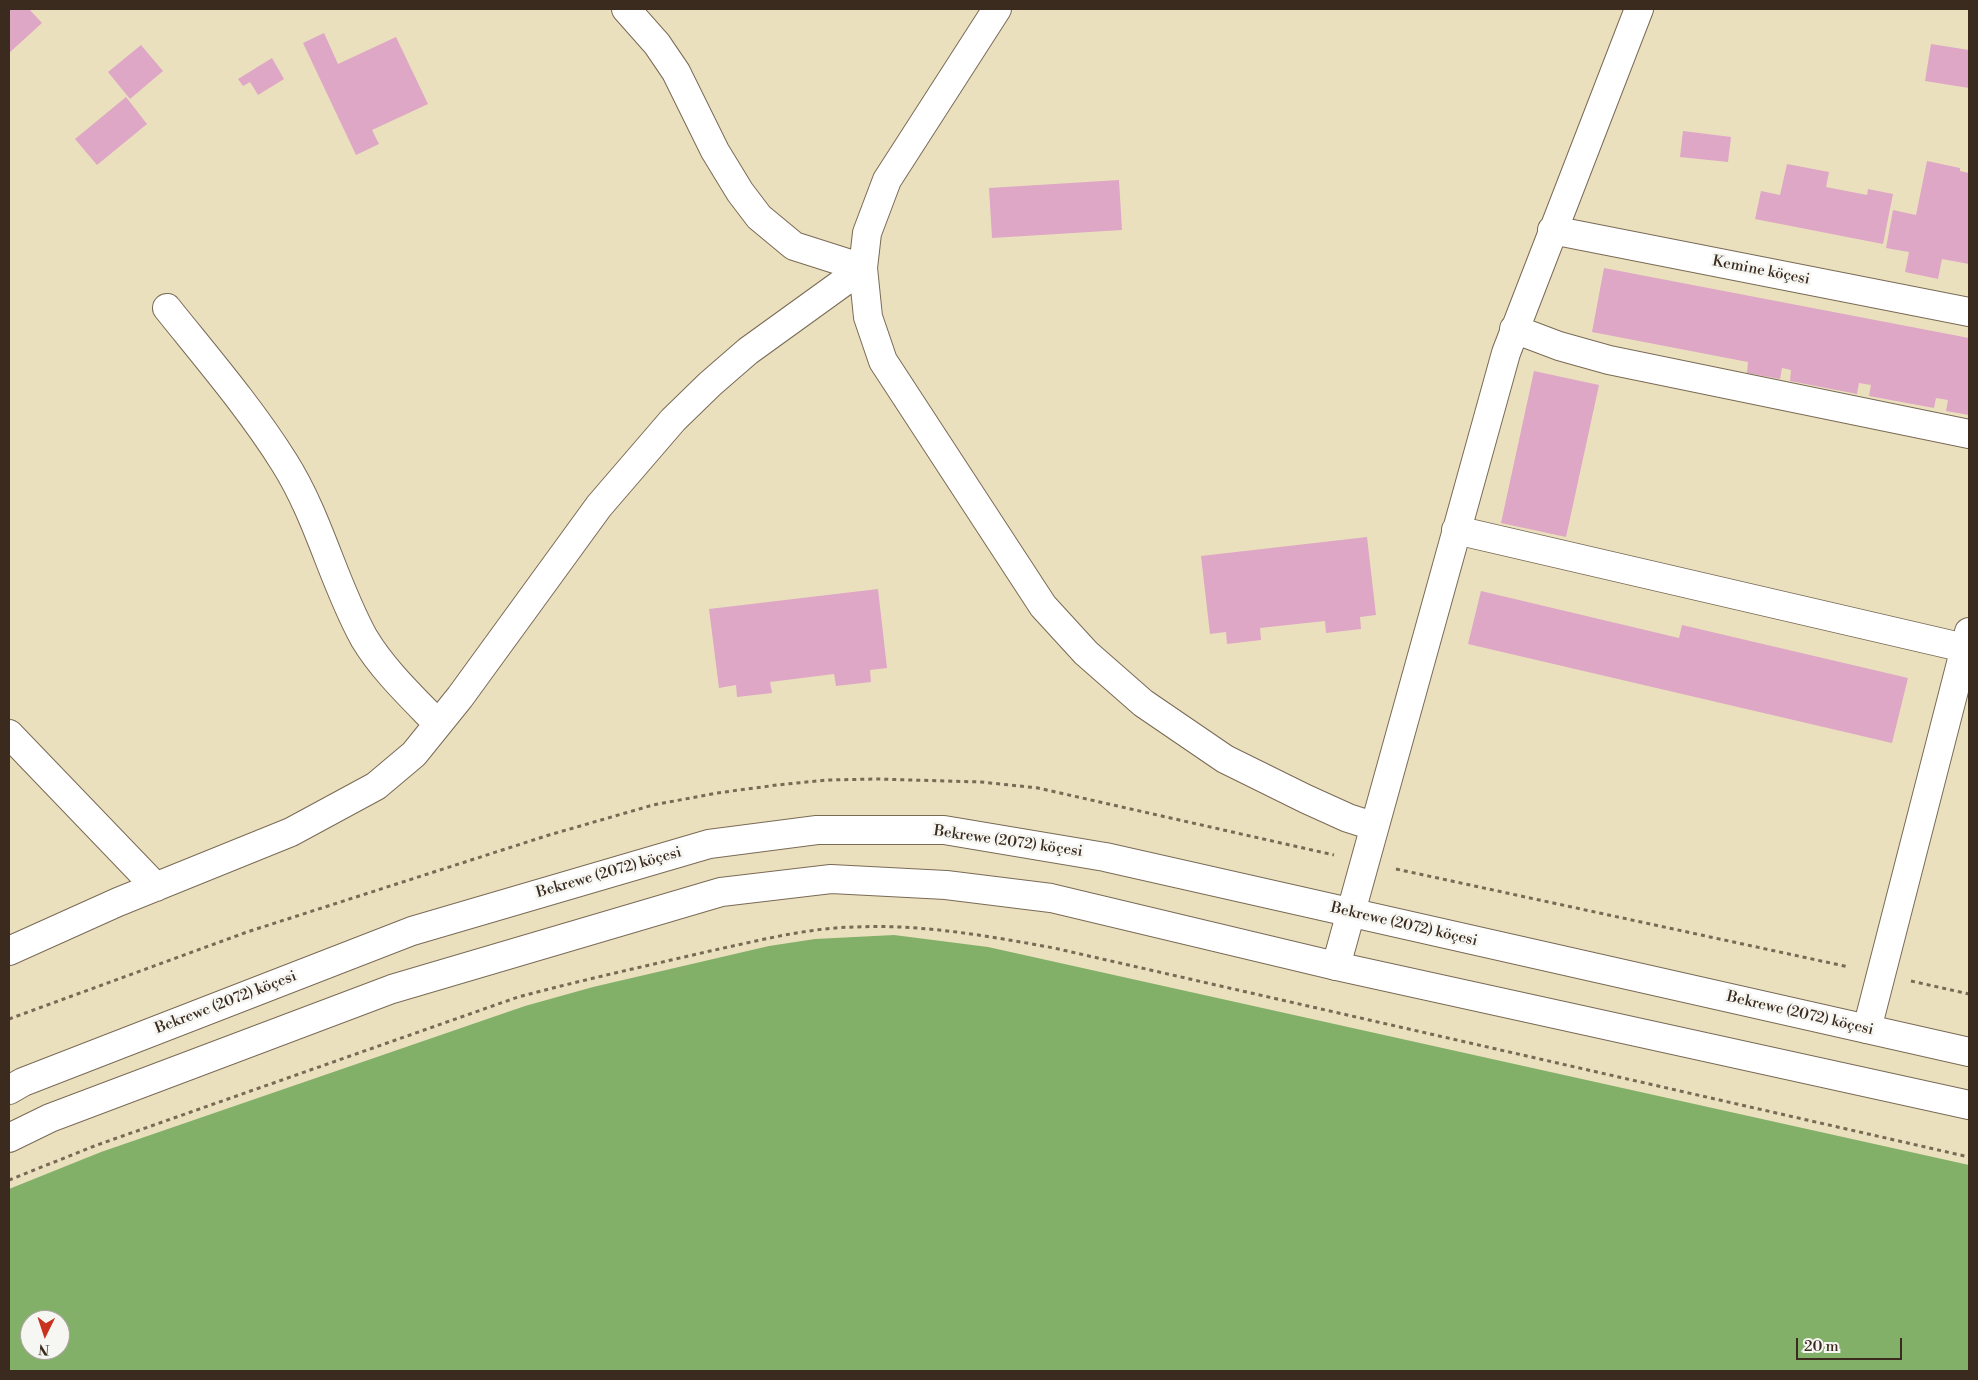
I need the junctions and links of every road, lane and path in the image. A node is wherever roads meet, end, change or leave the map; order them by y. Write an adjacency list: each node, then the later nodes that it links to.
1 (626, 9): 5 (street)
2 (997, 9): 5 (street)
3 (1640, 9): 4 (street)
4 (1552, 230): 7 (street, Kemine köçesi); 8 (street)
5 (863, 268): 12 (street); 14 (street)
6 (167, 308): 12 (street)
7 (1969, 312)
8 (1514, 329): 9 (street); 10 (street)
9 (1969, 434)
10 (1456, 530): 11 (street); 14 (street)
11 (1968, 643): 19 (street)
12 (438, 724): 15 (street)
13 (9, 734): 15 (street)
14 (1373, 826): 16 (street)
15 (156, 887): 17 (street)
16 (1350, 913): 18 (street); 19 (street, Bekrewe (2072) köçesi); 21 (street, Bekrewe (2072) köçesi)
17 (9, 951)
18 (1336, 966): 22 (street); 23 (street)
19 (1867, 1029): 20 (street, Bekrewe (2072) köçesi)
20 (1969, 1052)
21 (9, 1090)
22 (1969, 1105)
23 (9, 1138)
24 (1969, 1157): 25 (path)
25 (9, 1180)

